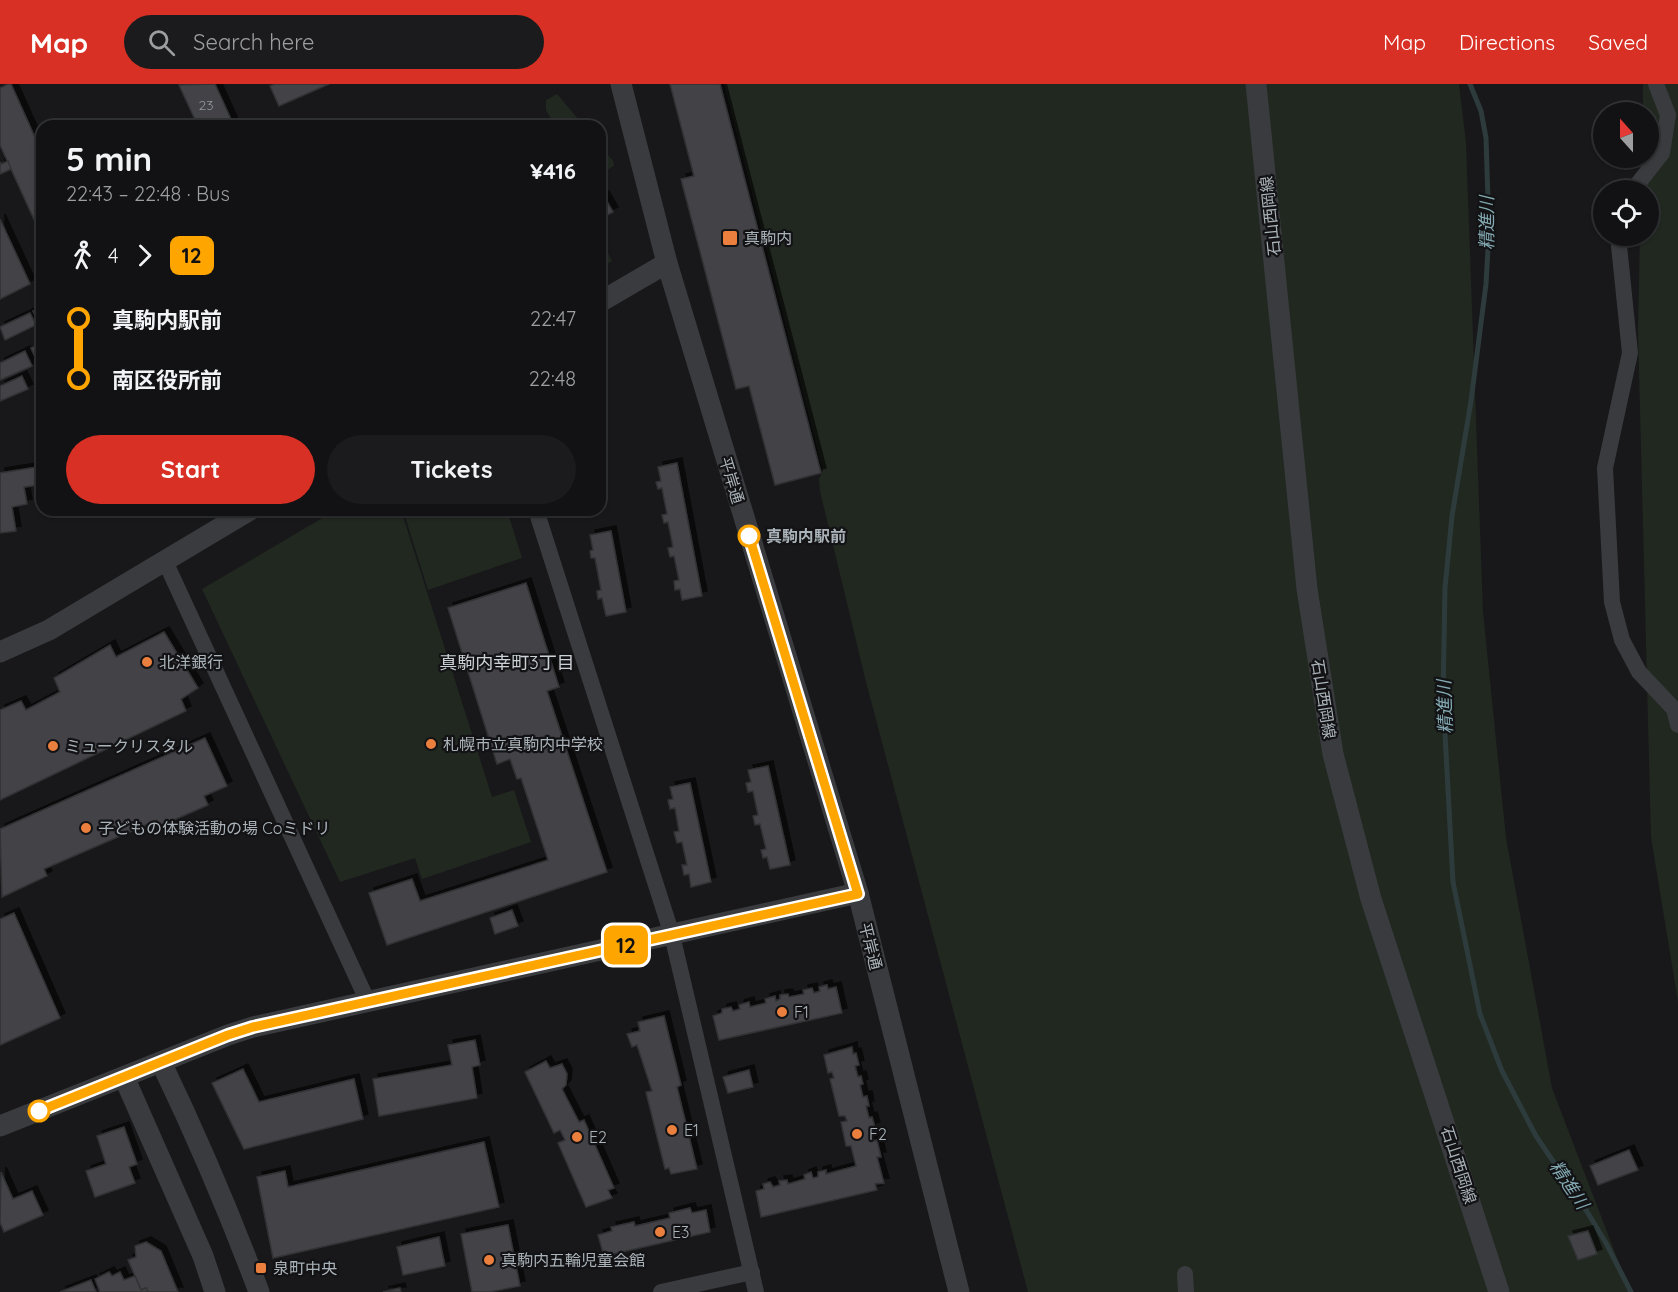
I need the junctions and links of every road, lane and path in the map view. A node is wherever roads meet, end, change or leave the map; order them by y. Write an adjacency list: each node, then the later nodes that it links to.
1 (621, 84): 6 (street, 平岸通)
2 (1256, 84): 27 (street, 石山西岡線)
3 (1656, 84): 4 (street)
4 (1641, 180)
5 (1619, 246): 12 (street)
6 (667, 263): 7 (street); 13 (street, 平岸通)
7 (606, 299)
8 (240, 516): 10 (street)
9 (538, 516): 14 (street)
10 (165, 561): 11 (street); 15 (street)
11 (0, 652)
12 (1678, 725)
13 (858, 894): 14 (street); 25 (street, 平岸通)
14 (672, 935): 15 (street); 19 (street)
15 (368, 1002): 16 (street)
16 (161, 1062): 17 (street); 22 (street)
17 (124, 1077): 18 (street); 21 (street)
18 (0, 1126)
19 (752, 1272): 23 (street); 24 (street)
20 (1185, 1274): 26 (street)
21 (215, 1292)
22 (259, 1292)
23 (661, 1292)
24 (756, 1292)
25 (959, 1292)
26 (1186, 1292)
27 (1499, 1292)

